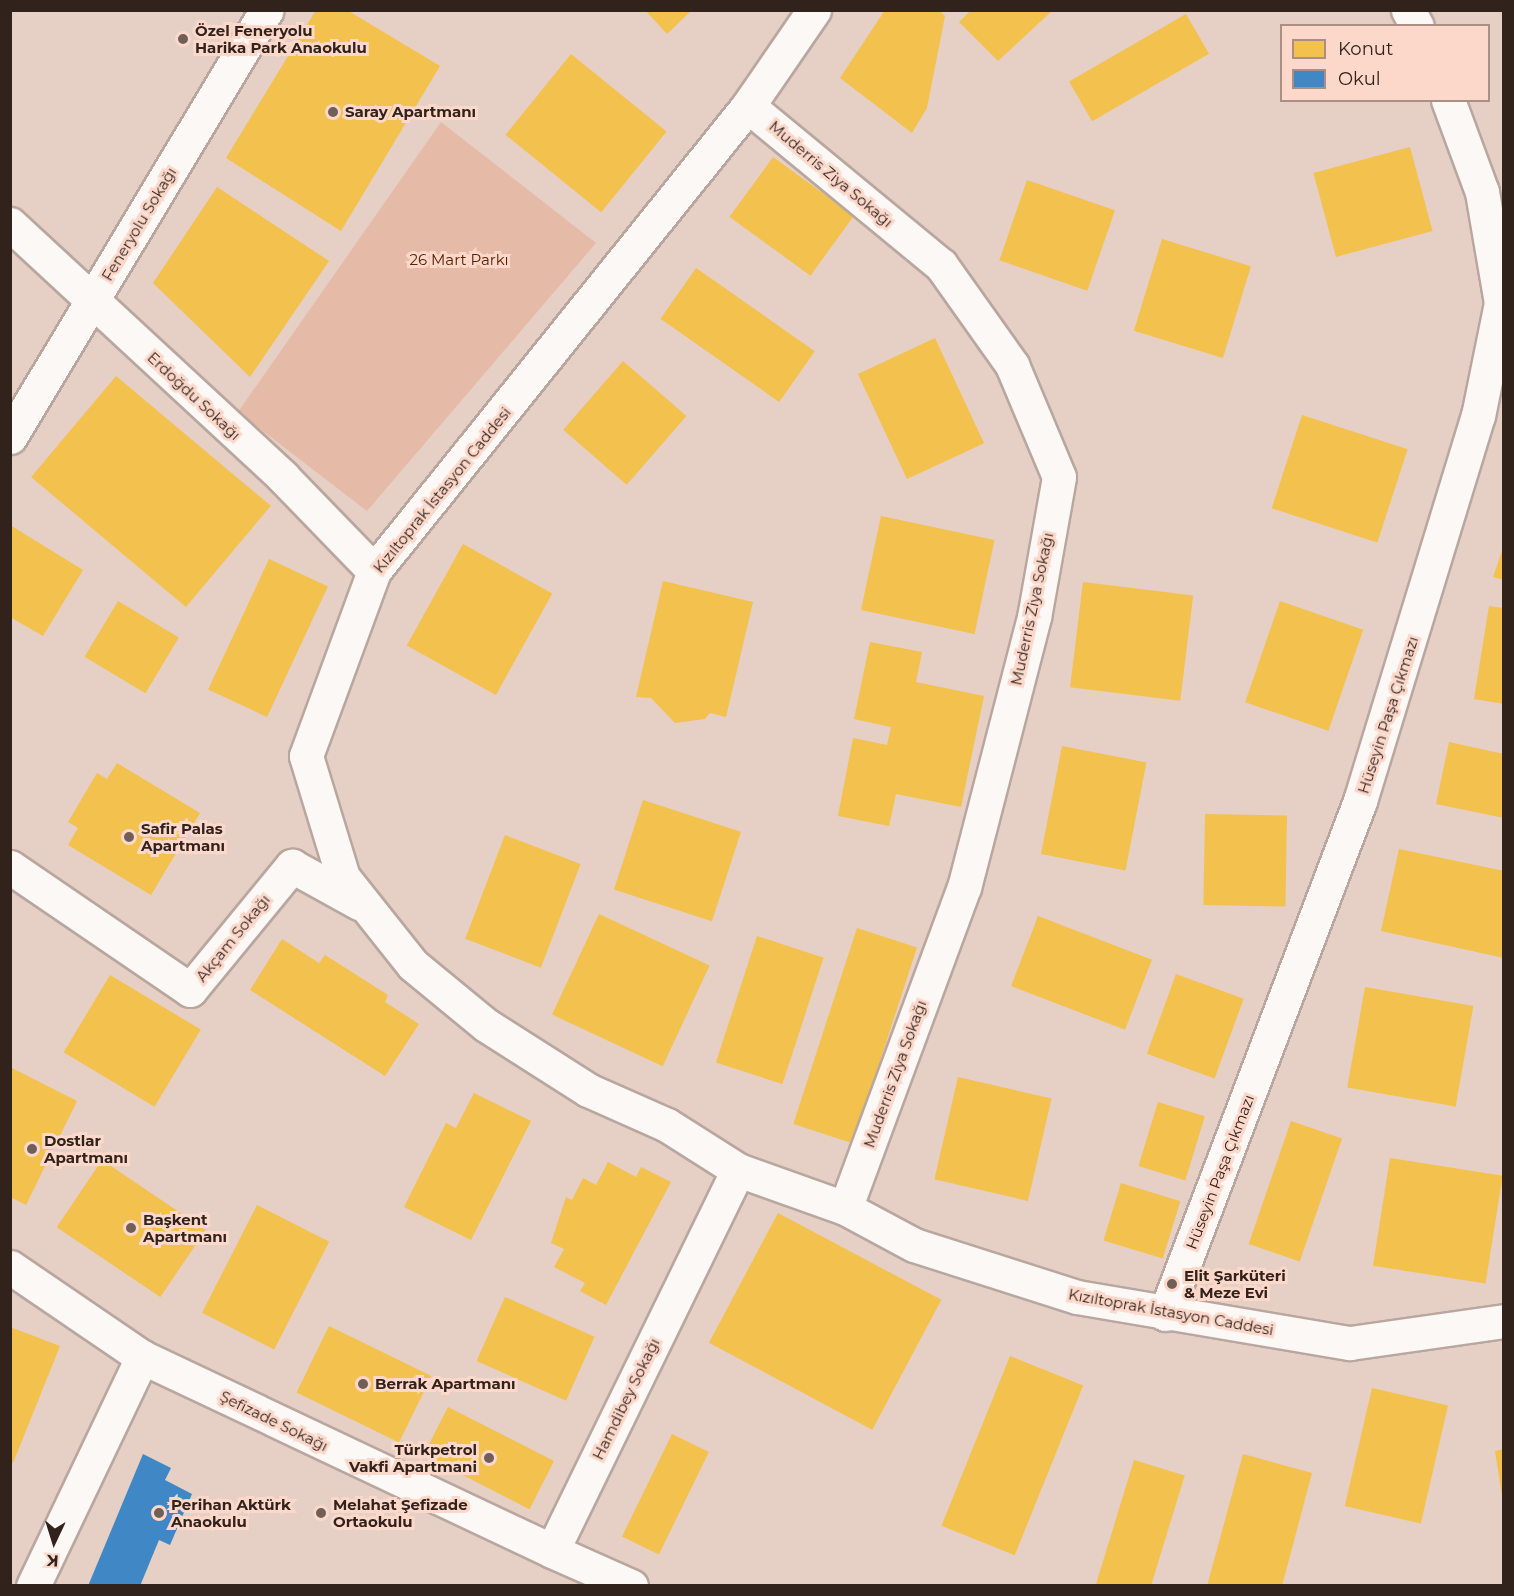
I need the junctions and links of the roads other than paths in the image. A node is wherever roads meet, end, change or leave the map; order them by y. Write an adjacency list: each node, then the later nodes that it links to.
1 (267, 10): 8 (street, Feneryolu Sokağı)
2 (814, 10): 6 (street, Kızıltoprak İstasyon Caddesi)
3 (1408, 10): 4 (street)
4 (1416, 24)
5 (1449, 102): 16 (street, Hüseyin Paşa Çıkmazı)
6 (748, 105): 10 (street, Kızıltoprak İstasyon Caddesi); 14 (street, Muderris Ziya Sokağı)
7 (10, 224): 8 (street, Erdoğdu Sokağı)
8 (92, 302): 9 (street, Feneryolu Sokağı); 10 (street, Erdoğdu Sokağı)
9 (10, 437)
10 (374, 571): 12 (street, Kızıltoprak İstasyon Caddesi)
11 (10, 867): 12 (street, Akçam Sokağı)
12 (366, 908): 13 (street, Kızıltoprak İstasyon Caddesi)
13 (738, 1170): 14 (street, Kızıltoprak İstasyon Caddesi); 19 (street, Hamdibey Sokağı)
14 (845, 1208): 16 (street, Kızıltoprak İstasyon Caddesi)
15 (10, 1267): 18 (street, Şefizade Sokağı)
16 (1165, 1314): 17 (street, Kızıltoprak İstasyon Caddesi)
17 (1503, 1321)
18 (142, 1357): 19 (street, Şefizade Sokağı); 20 (street)
19 (552, 1551): 21 (street)
20 (33, 1586)
21 (631, 1586)

